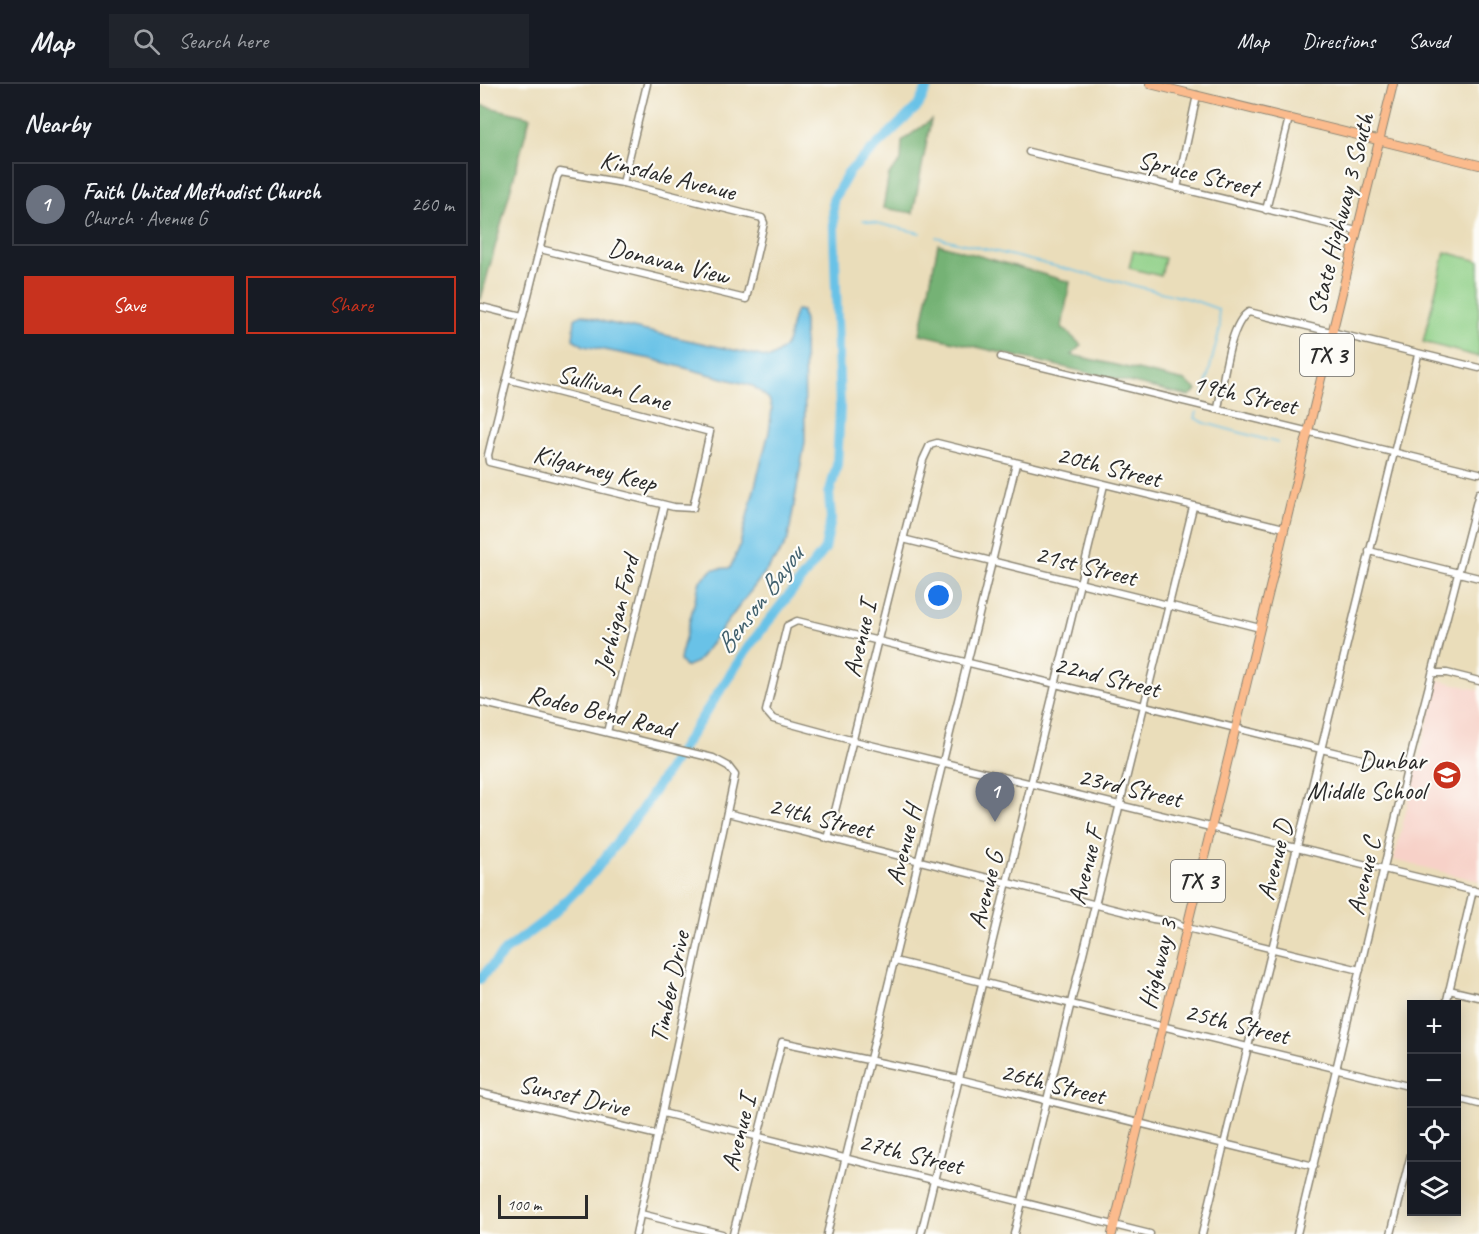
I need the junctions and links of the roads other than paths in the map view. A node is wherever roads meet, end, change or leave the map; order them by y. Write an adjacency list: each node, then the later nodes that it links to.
1 (647, 84): 9 (street)
2 (1150, 84): 4 (main road)
3 (1393, 84): 6 (main road, State Highway 3 South / TX 3)
4 (1197, 95): 5 (main road); 10 (street)
5 (1289, 118): 6 (main road); 11 (street)
6 (1379, 141): 8 (main road); 13 (main road, State Highway 3 South / TX 3)
7 (1029, 152): 10 (street, Spruce Street)
8 (1479, 165)
9 (623, 183): 12 (street, Kinsdale Avenue); 14 (street, Kinsdale Avenue)
10 (1177, 188): 11 (street, Spruce Street)
11 (1266, 210): 13 (street, Spruce Street)
12 (764, 223): 14 (street, Donavan View)
13 (1357, 231): 17 (main road, State Highway 3 South / TX 3)
14 (540, 249): 16 (street)
15 (483, 307): 16 (street)
16 (522, 317): 21 (street)
17 (1332, 330): 18 (street); 22 (street); 23 (main road, State Highway 3 South / TX 3)
18 (1418, 355): 20 (street); 25 (street, Avenue D)
19 (1001, 357): 22 (street, 19th Street)
20 (1479, 368)
21 (507, 379): 30 (street, Kilgarney Keep); 32 (street, Sullivan Lane)
22 (1218, 408): 23 (street, 19th Street)
23 (1310, 430): 25 (street, 19th Street); 33 (main road, State Highway 3 South / TX 3)
24 (927, 449): 26 (street, 20th Street); 34 (street, Avenue I)
25 (1394, 452): 27 (street, 19th Street); 35 (street, Avenue D)
26 (1016, 464): 28 (street, 20th Street); 36 (street, Avenue H)
27 (1479, 473)
28 (1104, 485): 31 (street, 20th Street); 39 (street, Avenue G)
29 (1479, 493): 37 (street, Avenue C)
30 (664, 505): 32 (street, Kilgarney Keep); 51 (street, Jerhigan Ford)
31 (1193, 507): 33 (street, 20th Street); 40 (street, Avenue F)
32 (693, 508)
33 (1284, 528): 41 (main road, Highway 3 / TX 3)
34 (903, 539): 36 (street, 21st Street); 42 (street, Avenue I)
35 (1370, 551): 37 (street); 53 (street, Avenue D)
36 (992, 561): 39 (street, 21st Street); 43 (street, Avenue H)
37 (1459, 573): 38 (street); 44 (street, Avenue C)
38 (1479, 578)
39 (1081, 584): 40 (street, 21st Street); 46 (street, Avenue G)
40 (1168, 605): 41 (street, 21st Street); 48 (street, Avenue F)
41 (1260, 628): 50 (main road, Highway 3 / TX 3)
42 (879, 641): 43 (street, 22nd Street); 49 (street, 22nd Street); 52 (street, Avenue I)
43 (968, 662): 46 (street, 22nd Street); 55 (street, Avenue H)
44 (1434, 673): 45 (street); 56 (street, Avenue C)
45 (1479, 681)
46 (1056, 684): 48 (street, 22nd Street); 57 (street, Avenue G)
47 (480, 702): 51 (street, Rodeo Bend Road)
48 (1144, 705): 50 (street, 22nd Street); 58 (street, Avenue F)
49 (773, 719): 52 (street, 23rd Street)
50 (1236, 728): 53 (street, 22nd Street); 60 (main road, Highway 3 / TX 3)
51 (607, 732): 54 (street, Rodeo Bend Road)
52 (854, 741): 55 (street, 23rd Street); 61 (street, Avenue I)
53 (1322, 749): 56 (street, 22nd Street); 62 (street, Avenue D)
54 (713, 758): 59 (street, Timber Drive)
55 (944, 762): 57 (street, 23rd Street); 63 (street, Avenue H)
56 (1407, 770): 64 (street, Avenue C)
57 (1032, 783): 58 (street, 23rd Street); 65 (street, Avenue G)
58 (1120, 804): 60 (street, 23rd Street); 67 (street, Avenue F)
59 (727, 813): 61 (street, 24th Street); 88 (street, Timber Drive)
60 (1212, 826): 62 (street, 23rd Street); 68 (main road, Highway 3 / TX 3)
61 (828, 839): 63 (street, 24th Street)
62 (1298, 846): 64 (street, 23rd Street); 69 (street, Avenue D)
63 (919, 862): 65 (street, 24th Street); 70 (street, Avenue H)
64 (1385, 868): 66 (street, 23rd Street); 71 (street, Avenue C)
65 (1007, 883): 67 (street, 24th Street); 72 (street, Avenue G)
66 (1476, 891): 73 (street)
67 (1095, 905): 68 (street, 24th Street); 76 (street, Avenue F)
68 (1187, 928): 69 (street, 24th Street); 77 (main road, Highway 3 / TX 3)
69 (1272, 948): 71 (street, 24th Street); 79 (street, Avenue D)
70 (895, 961): 72 (street, 25th Street); 80 (street, Avenue H)
71 (1360, 970): 81 (street, Avenue C)
72 (983, 981): 76 (street, 25th Street); 82 (street, Avenue G)
73 (1449, 990): 74 (street); 75 (street)
74 (1479, 997)
75 (1447, 1000)
76 (1071, 1002): 77 (street, 25th Street); 86 (street, Avenue F)
77 (1163, 1025): 79 (street, 25th Street); 89 (main road, Highway 3 / TX 3)
78 (782, 1042): 80 (street, 26th Street); 91 (street, Avenue I)
79 (1248, 1046): 81 (street, 25th Street); 92 (street, Avenue D)
80 (870, 1060): 82 (street, 26th Street); 93 (street, Avenue H)
81 (1336, 1068): 83 (street, 25th Street); 95 (street, Avenue C)
82 (959, 1079): 86 (street, 26th Street); 96 (street, Avenue G)
83 (1407, 1086)
84 (480, 1093): 90 (street, Sunset Drive)
85 (1461, 1099): 87 (street)
86 (1047, 1101): 89 (street, 26th Street); 97 (street, Avenue F)
87 (1479, 1104)
88 (663, 1113): 90 (street, Timber Drive); 91 (street, 27th Street)
89 (1139, 1124): 92 (street, 26th Street); 99 (main road, Highway 3 / TX 3)
90 (658, 1135): 98 (street, Timber Drive)
91 (757, 1136): 93 (street, 27th Street); 102 (street, Avenue I)
92 (1224, 1144): 95 (street, 26th Street); 107 (street, Avenue D)
93 (846, 1157): 96 (street, 27th Street); 103 (street, Avenue H)
94 (1409, 1162): 109 (street)
95 (1314, 1166): 108 (street, Avenue C)
96 (934, 1180): 97 (street, 27th Street); 104 (street, Avenue G)
97 (1022, 1202): 99 (street, 27th Street); 105 (street, Avenue F)
98 (640, 1214): 100 (street, Timber Drive); 101 (street)
99 (1113, 1230): 106 (street, 27th Street)
100 (636, 1234)
101 (723, 1234)
102 (733, 1234)
103 (827, 1234)
104 (921, 1234)
105 (1014, 1234)
106 (1150, 1234)
107 (1202, 1234)
108 (1297, 1234)
109 (1391, 1234)

